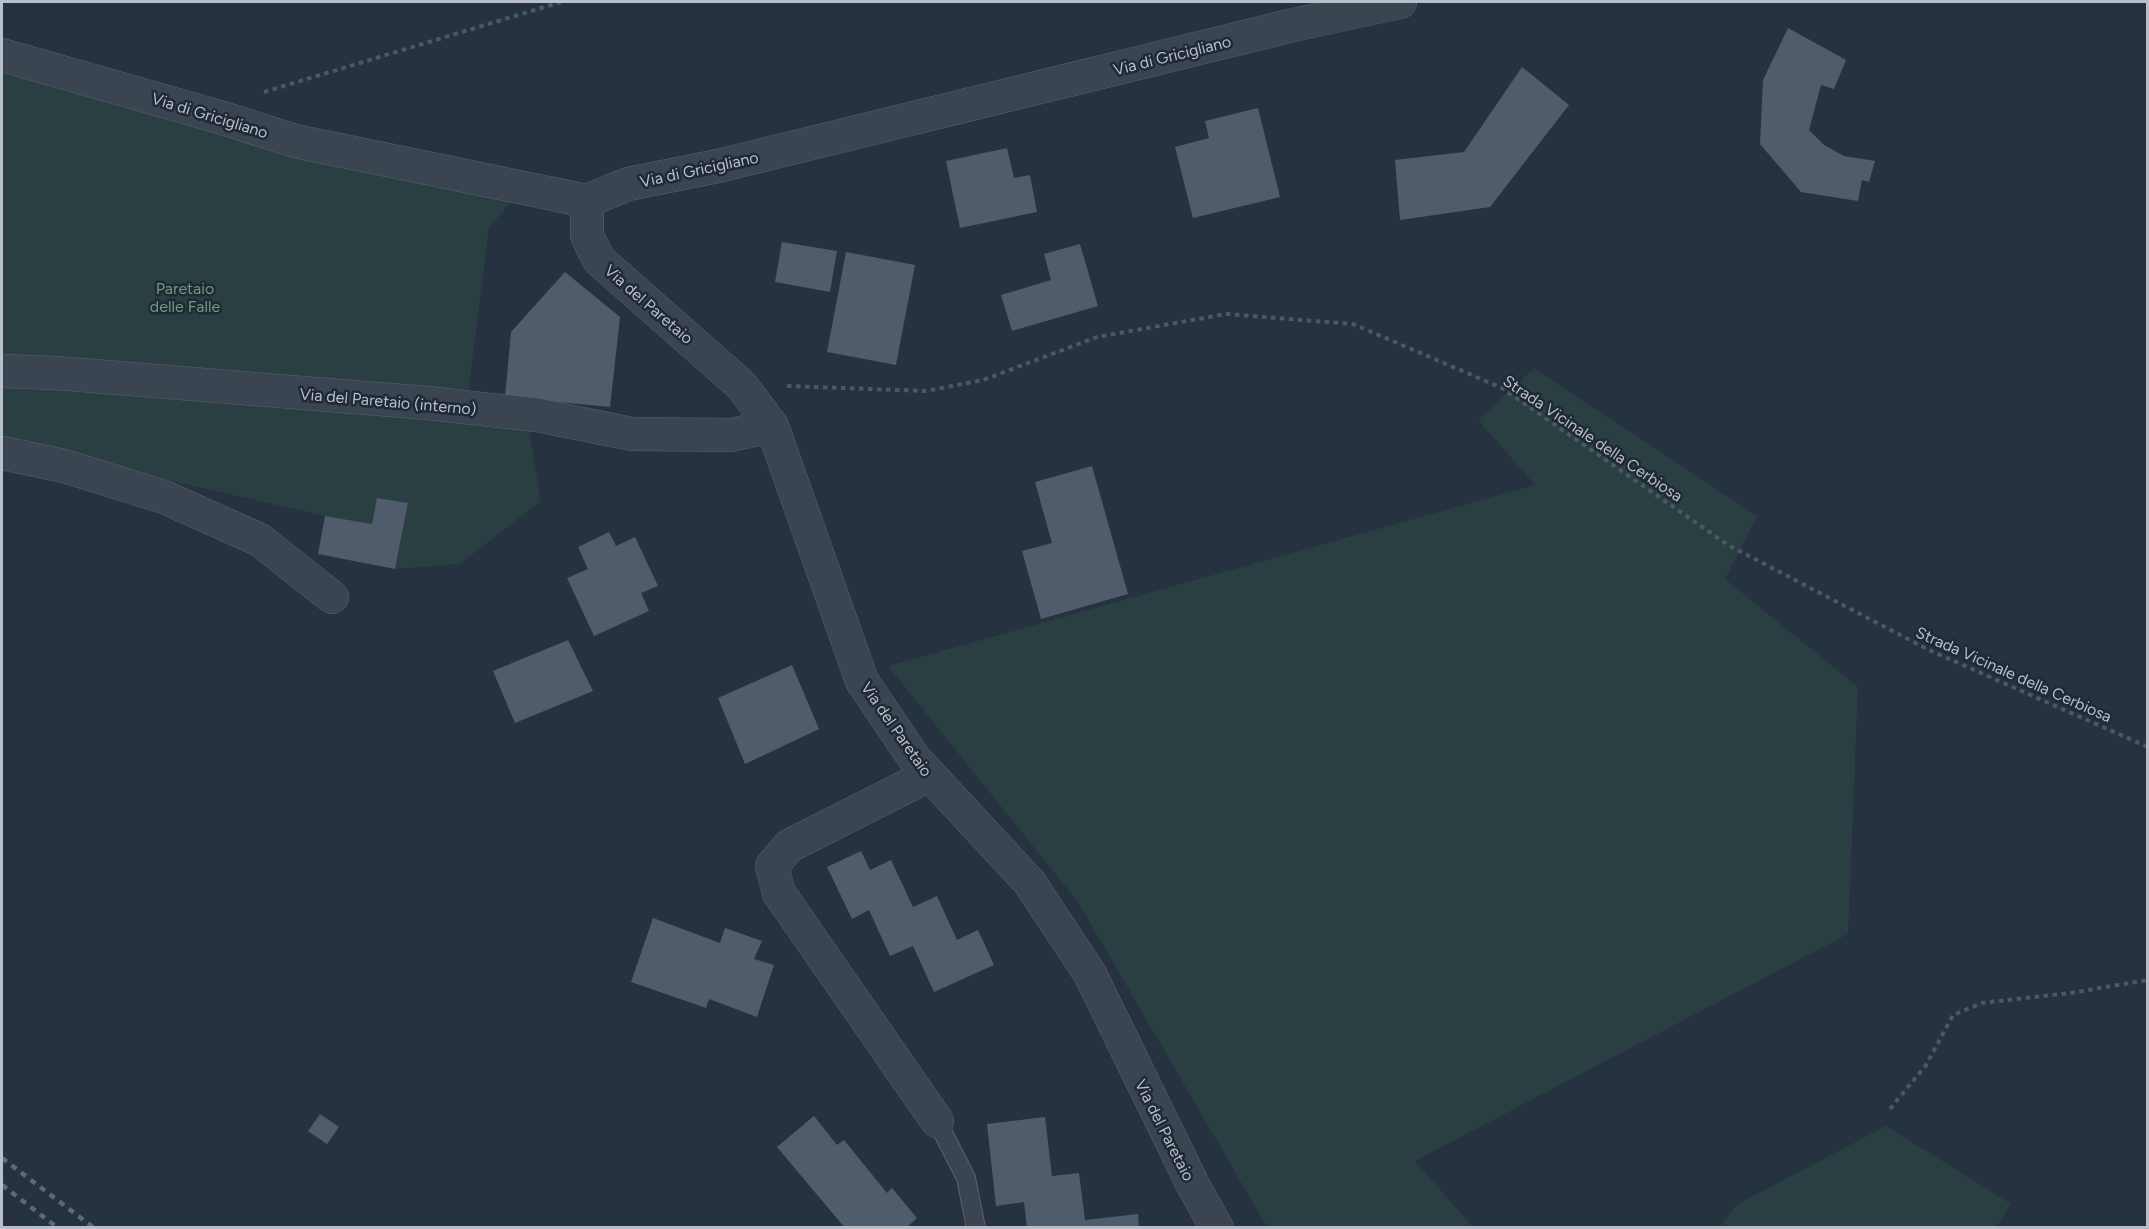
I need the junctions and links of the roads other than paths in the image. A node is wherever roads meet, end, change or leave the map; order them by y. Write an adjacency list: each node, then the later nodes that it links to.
1 (1400, 2): 3 (street, Via di Gricigliano)
2 (2, 55): 3 (street, Via di Gricigliano)
3 (587, 201): 5 (street, Via del Paretaio)
4 (2, 371): 5 (street, Via del Paretaio (interno))
5 (772, 426): 8 (street, Via del Paretaio)
6 (2, 453): 7 (street)
7 (332, 597)
8 (929, 776): 9 (street); 11 (street, Via del Paretaio)
9 (937, 1120): 10 (lane)
10 (976, 1227)
11 (1217, 1227)

